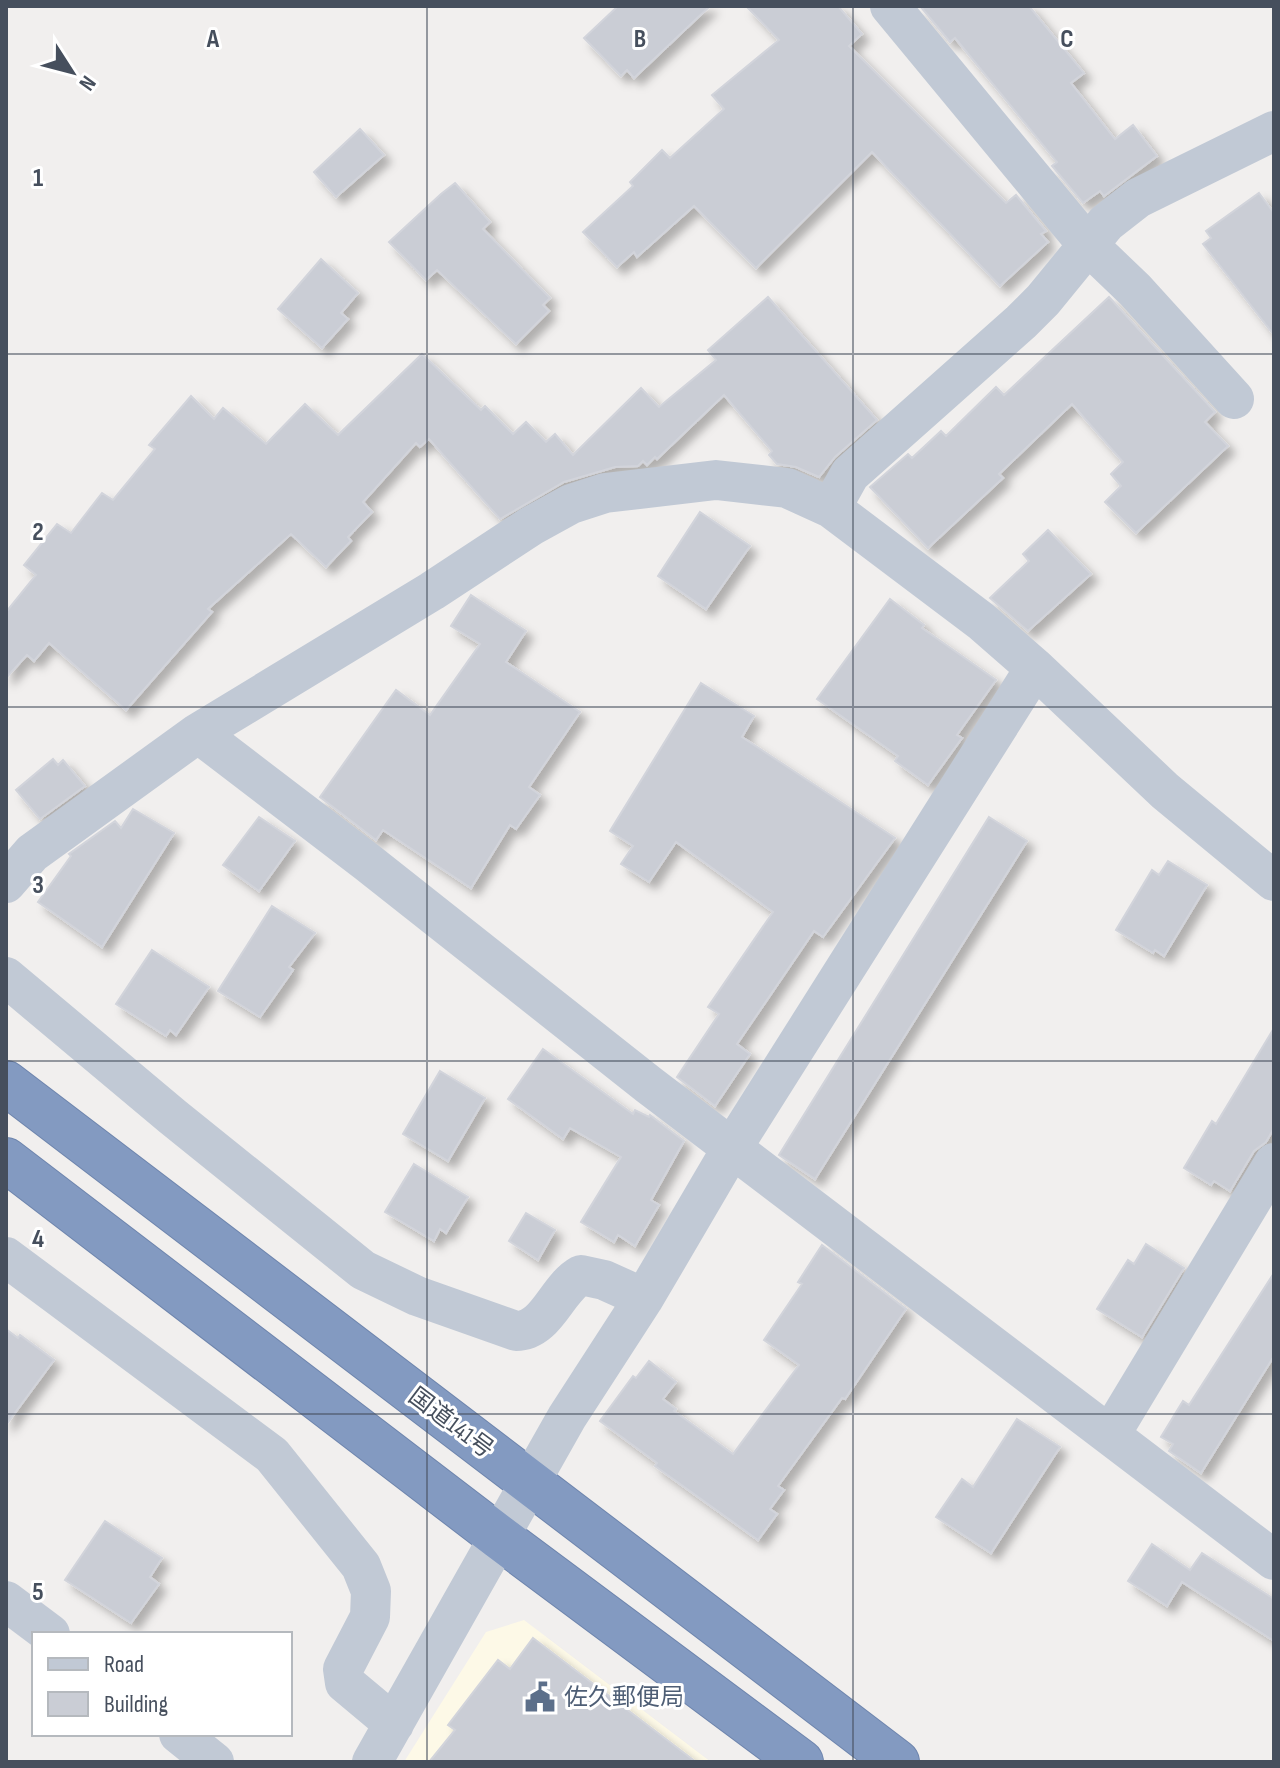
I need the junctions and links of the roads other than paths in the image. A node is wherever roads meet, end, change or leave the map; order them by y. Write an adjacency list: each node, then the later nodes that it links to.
1 (890, 6): 3 (street)
2 (1274, 131): 3 (street)
3 (1086, 243): 4 (street); 5 (street)
4 (1234, 399)
5 (831, 508): 6 (street); 7 (street)
6 (1035, 668): 8 (street); 12 (street)
7 (198, 733): 9 (street); 12 (street)
8 (1274, 881)
9 (6, 883)
10 (6, 977): 16 (street)
11 (6, 1083): 18 (highway, 国道141号)
12 (732, 1148): 16 (street); 17 (street)
13 (6, 1160): 19 (highway)
14 (1274, 1163): 17 (street)
15 (6, 1257): 23 (street)
16 (644, 1298): 18 (street)
17 (1110, 1435): 20 (street)
18 (529, 1483): 19 (street); 28 (highway, 国道141号)
19 (499, 1537): 23 (street); 27 (highway)
20 (1274, 1560)
21 (6, 1601): 22 (street)
22 (47, 1632)
23 (394, 1724): 26 (street)
24 (182, 1736): 25 (street)
25 (214, 1762)
26 (372, 1762)
27 (801, 1762)
28 (897, 1762)

